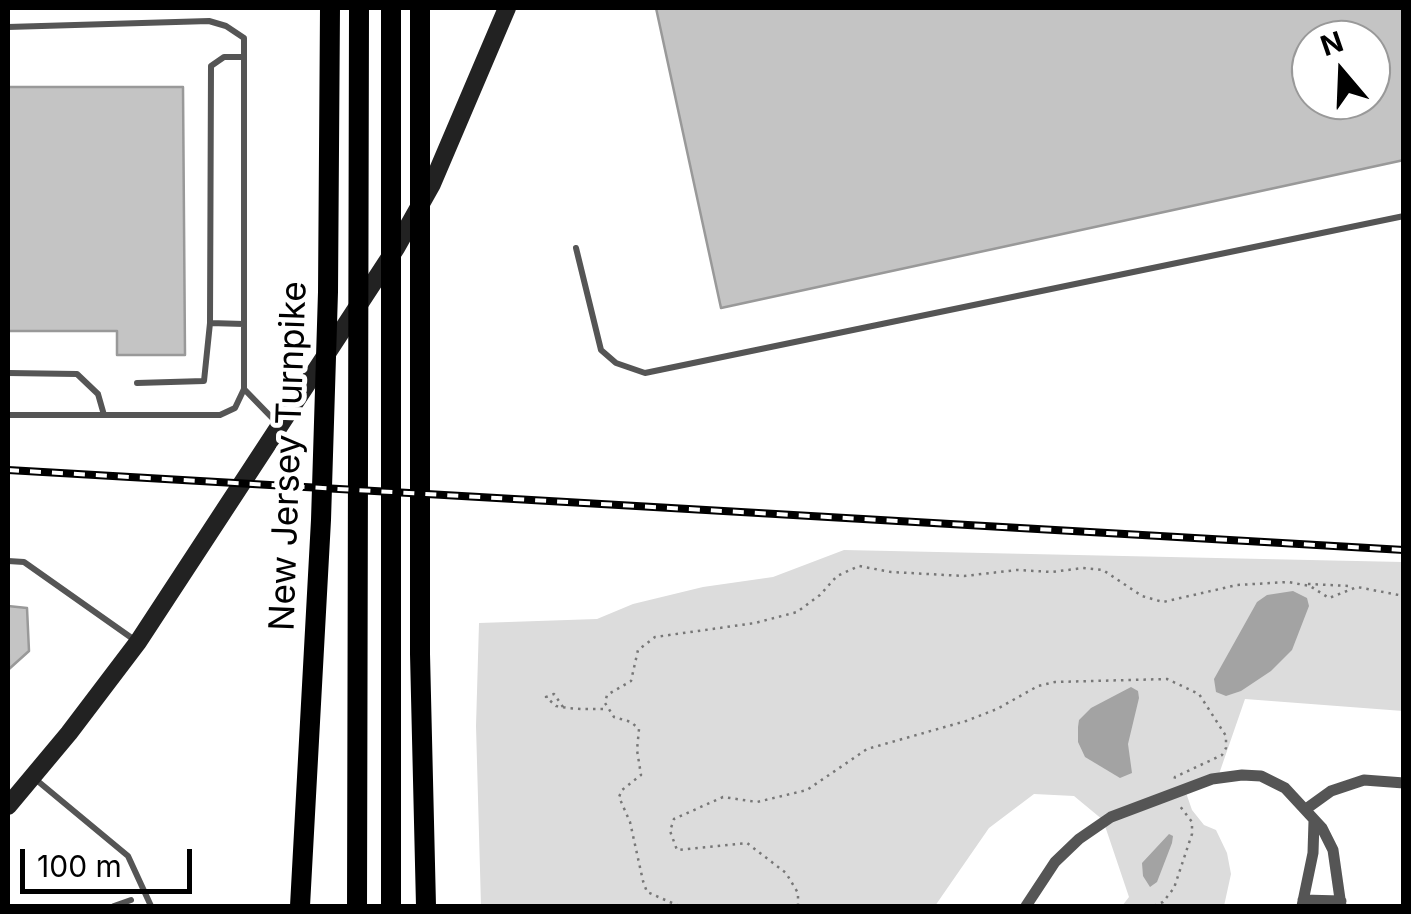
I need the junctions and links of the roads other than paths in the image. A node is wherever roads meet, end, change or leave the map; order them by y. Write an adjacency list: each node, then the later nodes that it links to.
1 (330, 8): 26 (highway, New Jersey Turnpike)
2 (358, 8): 20 (highway, New Jersey Turnpike)
3 (391, 8): 36 (highway)
4 (420, 8): 37 (highway)
5 (506, 8): 17 (main road)
6 (8, 28): 7 (lane)
7 (244, 57): 10 (lane); 11 (lane)
8 (1404, 216): 9 (lane)
9 (576, 248)
10 (210, 323): 11 (lane); 13 (lane)
11 (244, 324): 14 (lane)
12 (8, 373): 16 (lane)
13 (137, 383)
14 (244, 389): 16 (lane); 17 (lane)
15 (8, 415): 16 (lane)
16 (104, 415)
17 (280, 426): 19 (main road)
18 (8, 561): 19 (lane)
19 (138, 642): 21 (main road)
20 (357, 652): 34 (highway); 35 (highway, New Jersey Turnpike)
21 (33, 777): 23 (main road); 31 (lane)
22 (1404, 782): 24 (street)
23 (8, 806)
24 (1306, 809): 25 (street); 38 (street)
25 (1314, 821): 28 (street); 29 (street)
26 (304, 833): 32 (highway); 33 (highway, New Jersey Turnpike)
27 (131, 900): 30 (lane)
28 (1302, 903): 29 (street)
29 (1341, 904)
30 (114, 906)
31 (151, 906)
32 (292, 906)
33 (300, 906)
34 (345, 906)
35 (358, 906)
36 (392, 906)
37 (428, 906)
38 (1026, 906)

